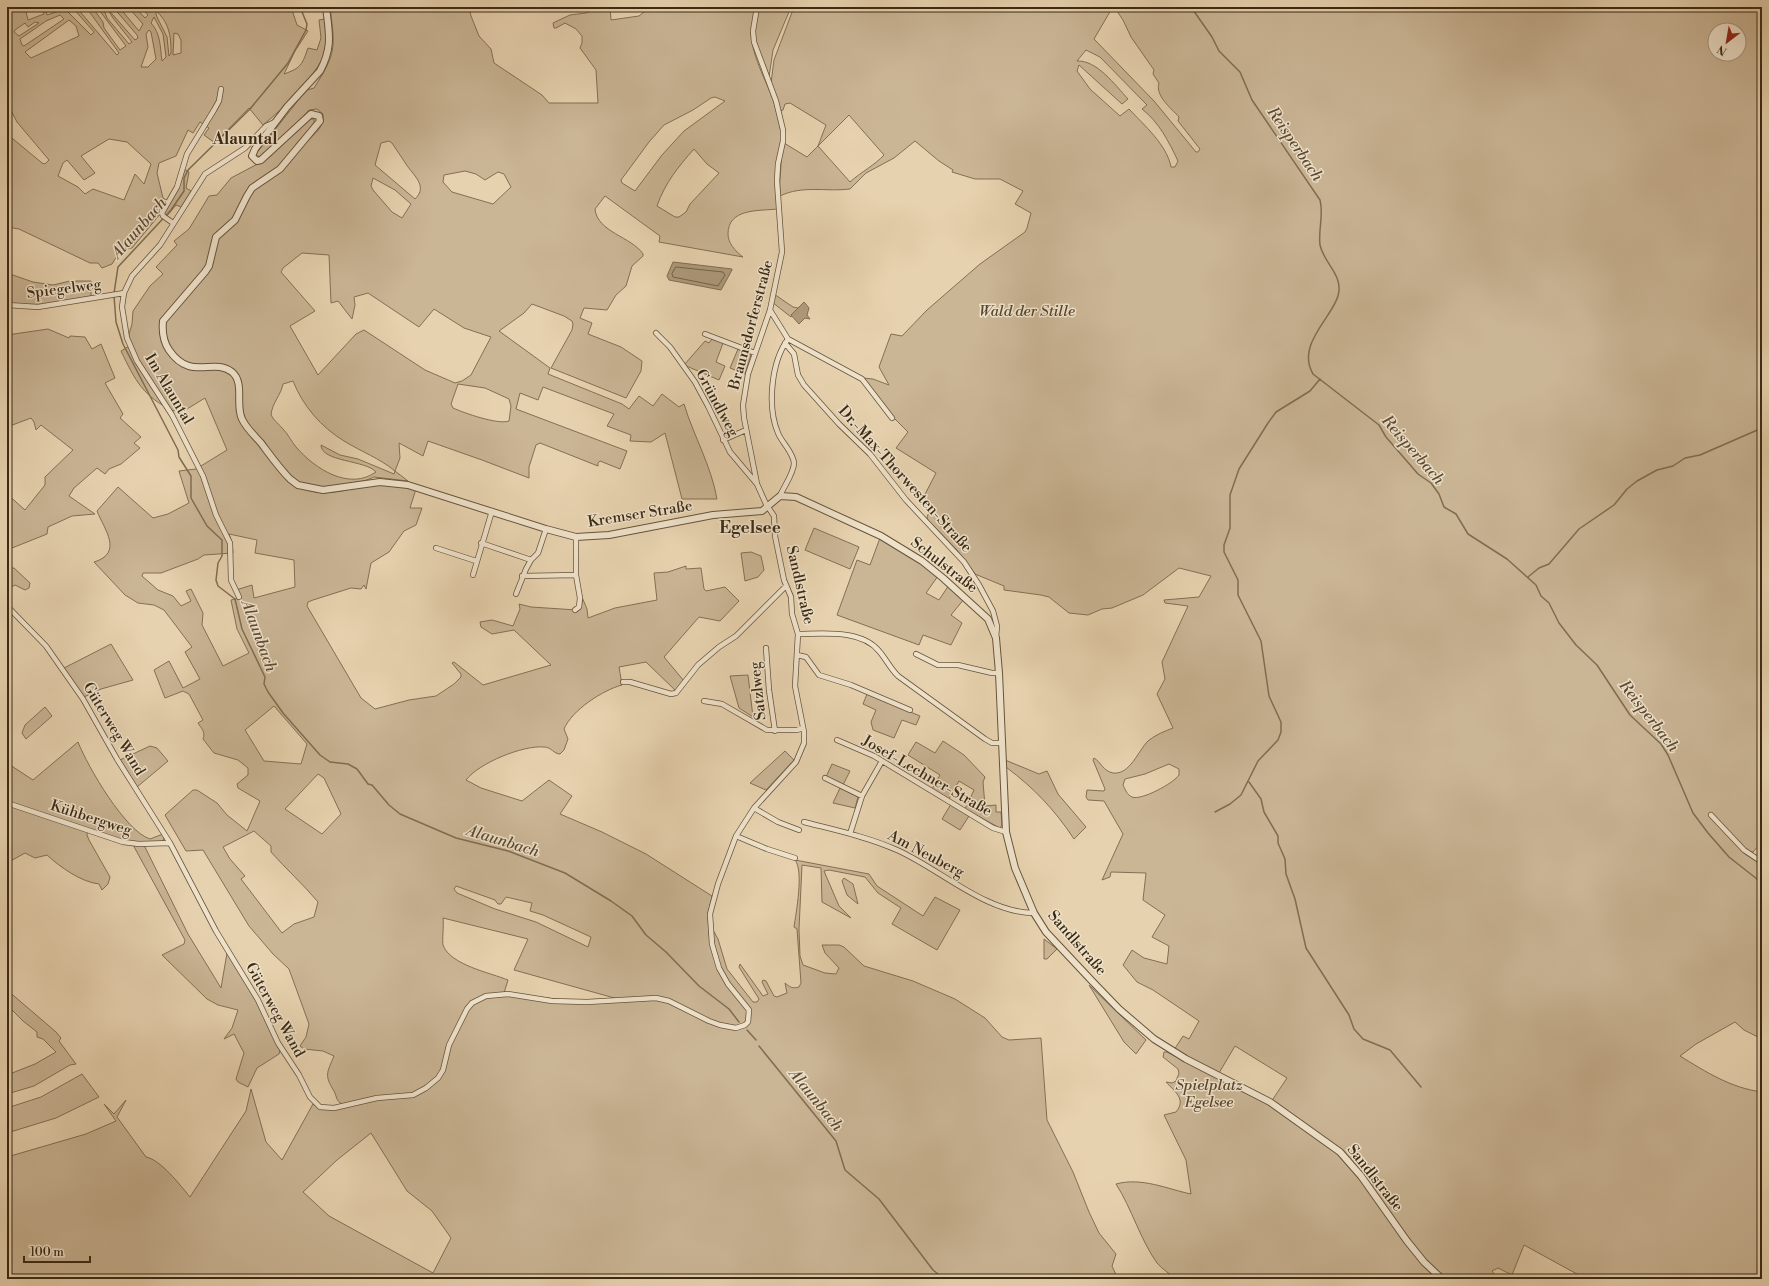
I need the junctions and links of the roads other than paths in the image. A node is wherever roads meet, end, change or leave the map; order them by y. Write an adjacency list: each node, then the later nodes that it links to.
1 (326, 7): 4 (street, Im Alauntal)
2 (757, 7): 8 (street, Braunsdorferstraße)
3 (221, 89): 5 (street)
4 (275, 122): 5 (street, Im Alauntal); 19 (street, Kremser Straße)
5 (173, 223): 6 (street, Im Alauntal)
6 (124, 293): 7 (street, Spiegelweg); 31 (street, Im Alauntal)
7 (7, 305)
8 (770, 310): 11 (street, Dr.-Max-Thorwesten-Straße); 12 (street, Braunsdorferstraße)
9 (656, 333): 15 (street, Gründlweg)
10 (705, 334): 12 (street)
11 (787, 341): 13 (street); 17 (street); 35 (street, Dr.-Max-Thorwesten-Straße)
12 (755, 353): 14 (street, Braunsdorferstraße)
13 (892, 418)
14 (746, 430): 15 (street); 16 (street, Braunsdorferstraße)
15 (724, 440): 16 (street, Gründlweg)
16 (756, 484): 18 (street, Braunsdorferstraße)
17 (780, 496): 18 (street); 35 (street, Schulstraße)
18 (768, 507): 21 (street, Kremser Straße); 29 (street, Sandlstraße)
19 (492, 511): 20 (street, Kremser Straße); 22 (street)
20 (546, 529): 21 (street, Kremser Straße); 24 (street)
21 (576, 537): 27 (street)
22 (481, 543): 24 (street); 25 (street)
23 (436, 548): 25 (street)
24 (531, 560): 28 (street)
25 (476, 561): 26 (street)
26 (473, 575)
27 (576, 575): 28 (street); 33 (street)
28 (522, 576): 30 (street)
29 (786, 586): 34 (street, Sandlstraße); 40 (street)
30 (516, 594)
31 (239, 597)
32 (7, 606): 58 (street, Güterweg Wand)
33 (575, 610)
34 (798, 634): 38 (street); 46 (street, Sandlstraße)
35 (996, 638): 39 (street, Schulstraße)
36 (766, 648): 44 (street, Satzlweg)
37 (916, 654): 39 (street)
38 (796, 655): 42 (street); 43 (street)
39 (999, 673): 46 (street, Schulstraße)
40 (624, 682)
41 (704, 701): 44 (street, Satzlweg)
42 (910, 710)
43 (803, 728): 44 (street, Satzlweg); 51 (street)
44 (775, 731)
45 (837, 740): 47 (street, Josef-Lechner-Straße)
46 (1002, 743): 55 (street, Sandlstraße)
47 (882, 761): 49 (street); 55 (street, Josef-Lechner-Straße)
48 (825, 778): 49 (street)
49 (862, 796): 56 (street)
50 (7, 803): 58 (street, Kühbergweg)
51 (754, 808): 54 (street); 57 (street)
52 (1711, 815): 60 (street)
53 (804, 822): 56 (street, Am Neuberg)
54 (799, 830)
55 (1006, 832): 61 (street, Sandlstraße)
56 (850, 834): 61 (street, Am Neuberg)
57 (736, 836): 58 (street, Güterweg Wand); 59 (street)
58 (170, 843)
59 (795, 858)
60 (1762, 862)
61 (1034, 913): 62 (street, Sandlstraße)
62 (1442, 1279)

